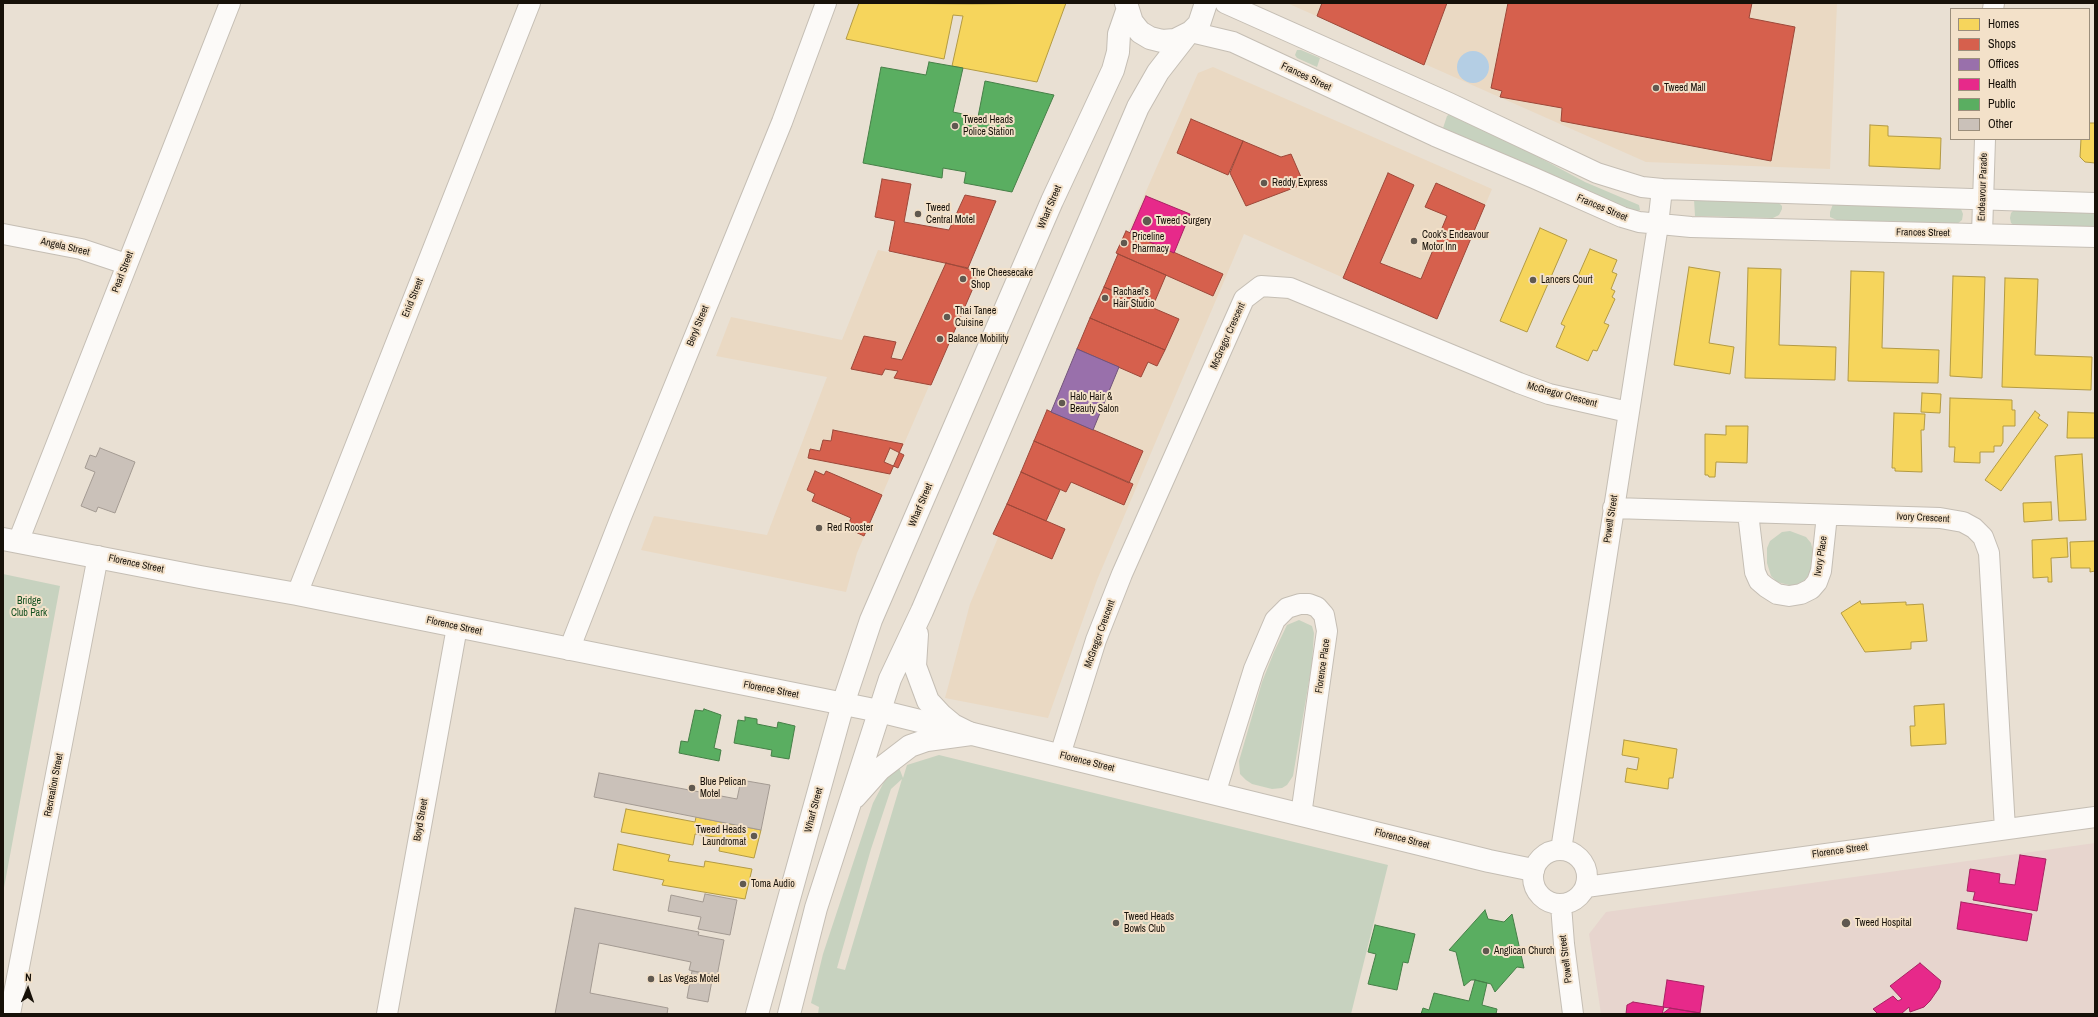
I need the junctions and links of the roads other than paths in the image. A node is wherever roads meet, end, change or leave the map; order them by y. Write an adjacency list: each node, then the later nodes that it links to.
1 (230, 3): 16 (street, Pearl Street)
2 (530, 3): 23 (street, Enid Street)
3 (826, 3): 26 (street, Beryl Street)
4 (1206, 3): 7 (main road)
5 (1225, 3): 9 (street)
6 (1126, 5): 7 (main road); 27 (main road, Wharf Street)
7 (1188, 34): 12 (street, Frances Street); 24 (main road)
8 (1985, 140): 10 (street, Endeavour Parade)
9 (1662, 189): 10 (street); 12 (street, Powell Street)
10 (1983, 199): 11 (street); 14 (street, Endeavour Parade)
11 (2095, 203)
12 (1658, 225): 14 (street, Frances Street); 17 (street, Powell Street)
13 (3, 234): 16 (street, Angela Street)
14 (1982, 234): 15 (street, Frances Street)
15 (2095, 237)
16 (126, 264): 21 (street, Pearl Street)
17 (1628, 412): 18 (street, Powell Street); 30 (street, McGregor Crescent)
18 (1613, 508): 19 (street, Ivory Crescent); 36 (street, Powell Street)
19 (1748, 513): 20 (street, Ivory Crescent); 20 (street, Ivory Place)
20 (1827, 515): 35 (street, Ivory Crescent)
21 (11, 540): 22 (main road, Florence Street)
22 (98, 556): 23 (main road, Florence Street); 40 (street, Recreation Street)
23 (296, 594): 25 (main road, Florence Street)
24 (922, 611): 28 (main road); 29 (main road)
25 (457, 627): 26 (main road, Florence Street); 41 (street, Boyd Street)
26 (569, 650): 27 (main road, Florence Street)
27 (843, 704): 28 (main road, Florence Street); 42 (main road, Wharf Street)
28 (879, 711): 29 (main road, Florence Street); 32 (main road)
29 (971, 734): 30 (main road, Florence Street); 32 (main road)
30 (1060, 756): 31 (main road, Florence Street)
31 (1215, 794): 33 (main road, Florence Street); 33 (street, Florence Place)
32 (848, 806): 43 (main road)
33 (1301, 815): 37 (main road, Florence Street)
34 (2095, 817): 35 (street, Florence Street)
35 (2005, 829): 38 (street, Florence Street)
36 (1561, 850): 37 (street); 38 (street)
37 (1533, 870): 39 (street)
38 (1586, 886): 39 (street)
39 (1561, 904): 44 (street, Powell Street)
40 (10, 1014)
41 (387, 1014)
42 (757, 1014)
43 (789, 1014)
44 (1573, 1014)

